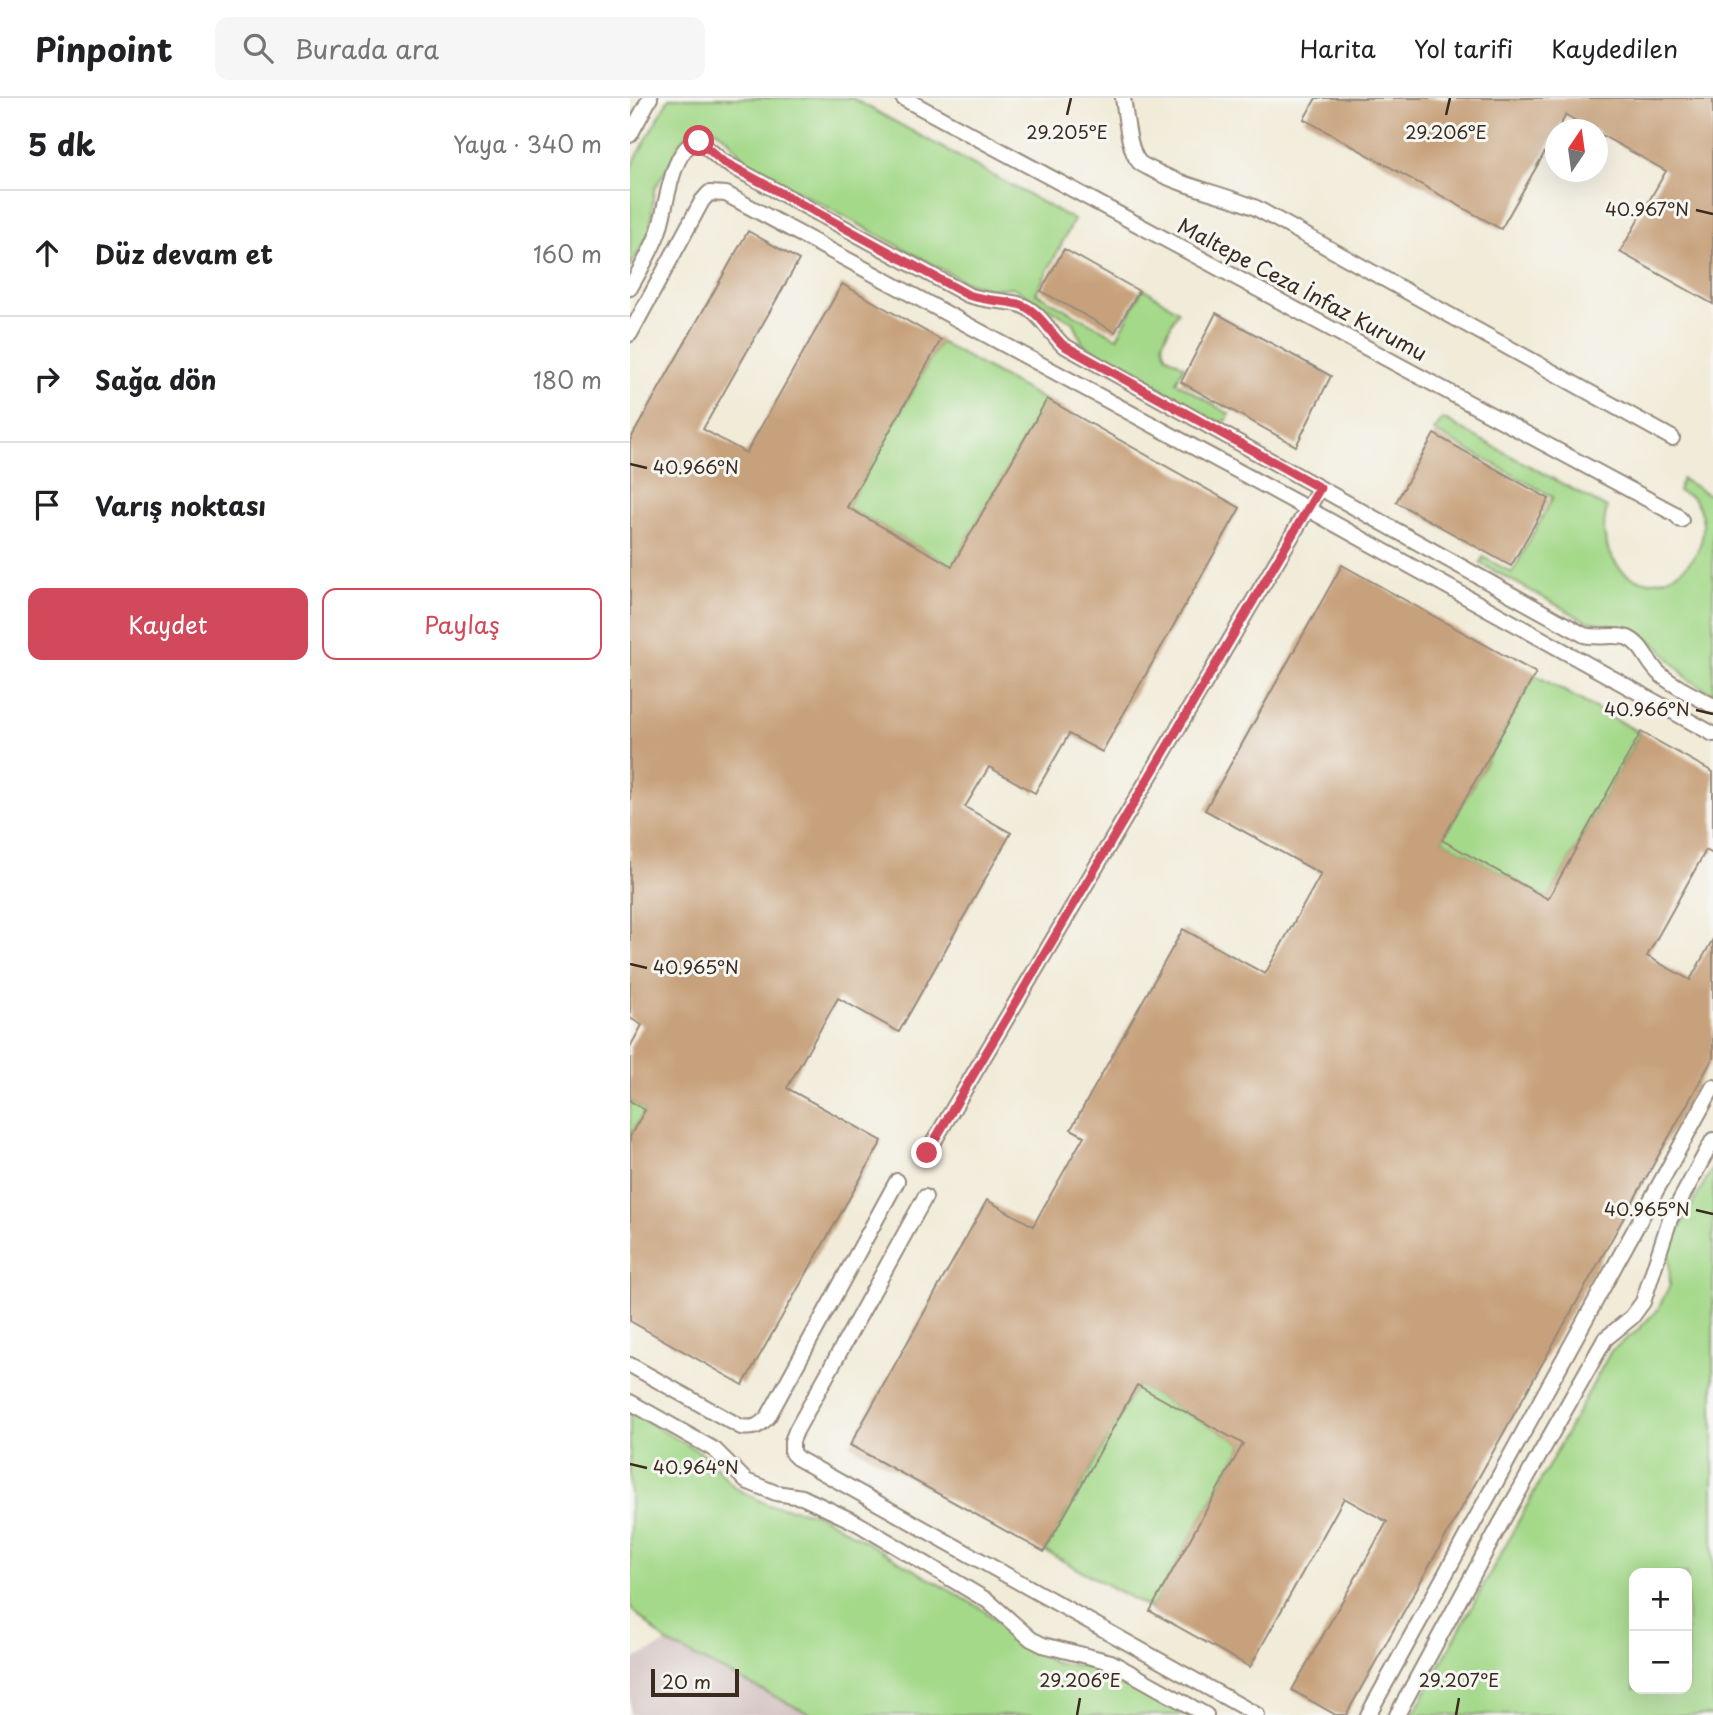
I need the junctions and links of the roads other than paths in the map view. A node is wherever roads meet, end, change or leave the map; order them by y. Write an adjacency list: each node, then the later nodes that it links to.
1 (650, 98): 4 (lane)
2 (902, 98): 10 (lane, Maltepe Ceza İnfaz Kurumu)
3 (1123, 98): 7 (lane)
4 (630, 135)
5 (630, 288): 8 (lane)
6 (630, 334): 9 (lane)
7 (1672, 438)
8 (1320, 488): 9 (lane); 11 (lane)
9 (1308, 509): 12 (lane); 15 (lane)
10 (1681, 520)
11 (1713, 706)
12 (1713, 734)
13 (1713, 1087): 22 (lane)
14 (1713, 1140): 23 (lane)
15 (927, 1153)
16 (897, 1181): 18 (lane)
17 (925, 1197): 21 (lane)
18 (630, 1365)
19 (630, 1402): 20 (lane)
20 (1206, 1715)
21 (1257, 1715)
22 (1368, 1715)
23 (1397, 1715)

